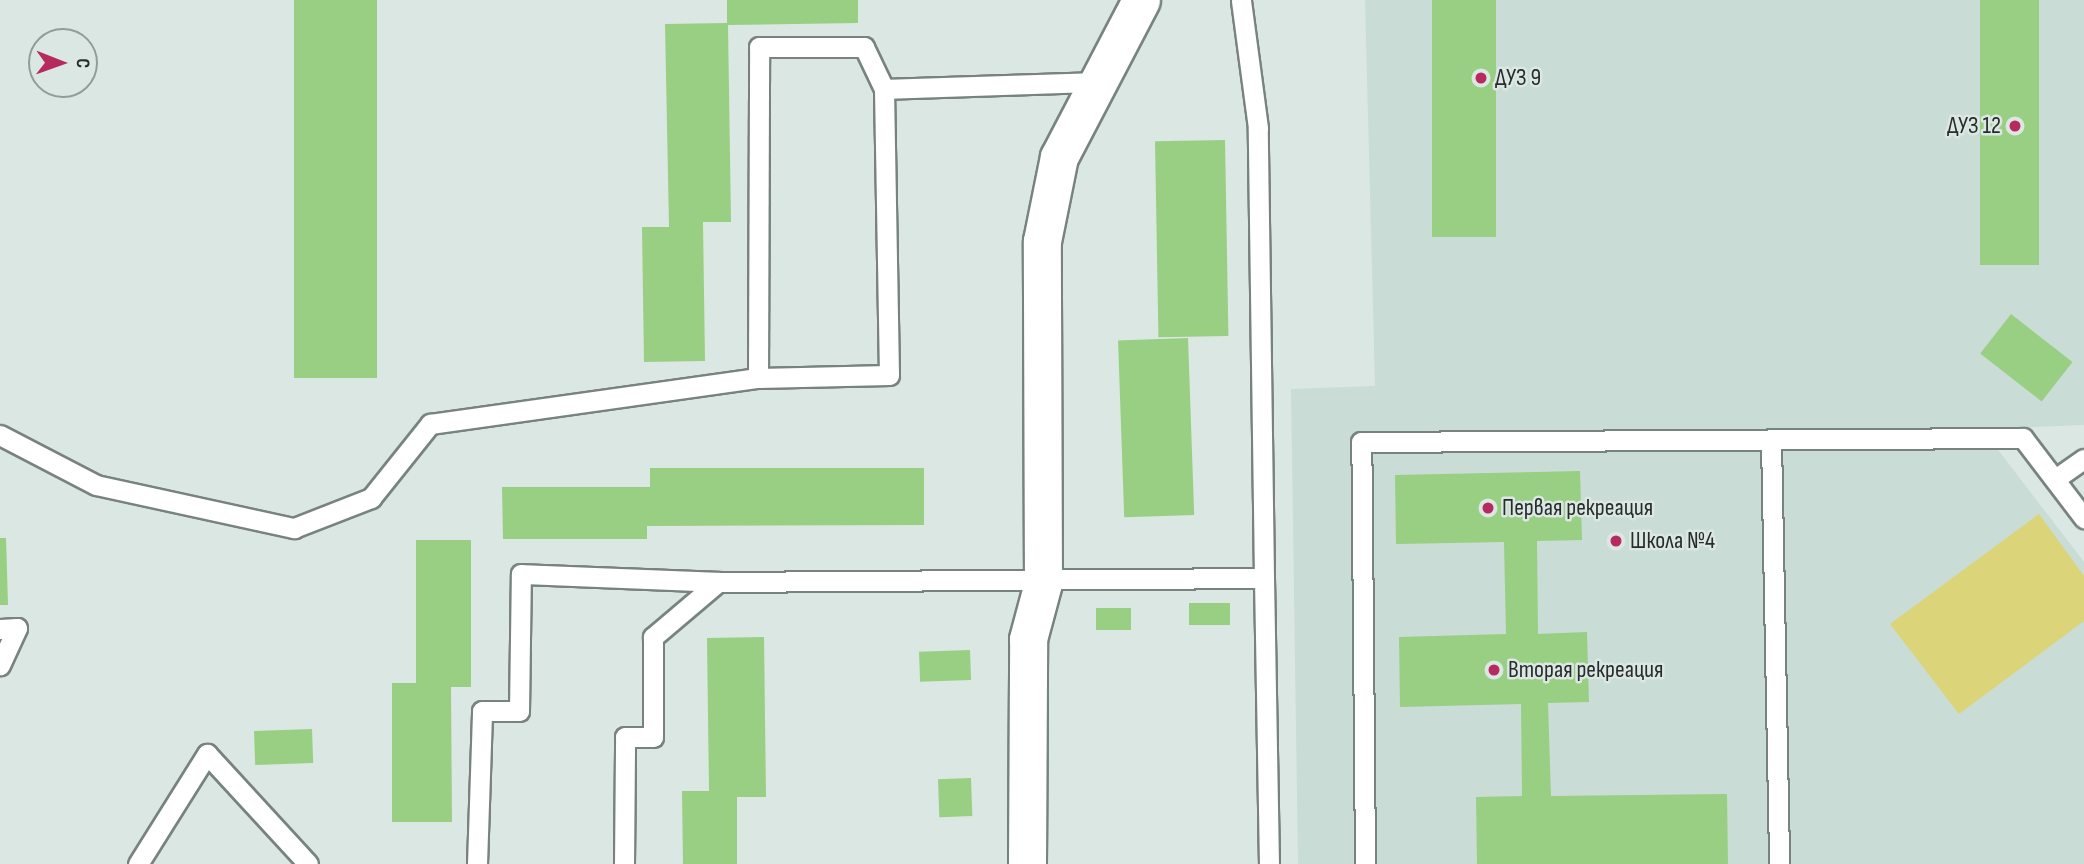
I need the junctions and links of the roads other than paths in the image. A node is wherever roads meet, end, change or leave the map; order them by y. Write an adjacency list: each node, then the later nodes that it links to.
1 (1141, 0): 3 (street)
2 (1241, 0): 11 (lane)
3 (1097, 82): 4 (lane); 13 (street)
4 (884, 89): 5 (lane); 5 (lane)
5 (758, 378): 6 (lane)
6 (0, 435)
7 (1771, 440): 9 (lane); 22 (lane); 23 (lane)
8 (2084, 459): 9 (lane)
9 (2055, 479): 10 (lane)
10 (2084, 518)
11 (1264, 578): 13 (lane); 21 (lane)
12 (718, 582): 13 (lane); 18 (lane); 19 (lane)
13 (1043, 583): 20 (street)
14 (0, 629): 15 (lane)
15 (0, 665)
16 (138, 864): 17 (lane)
17 (308, 864)
18 (477, 864)
19 (624, 864)
20 (1027, 864)
21 (1269, 864)
22 (1365, 864)
23 (1779, 864)

